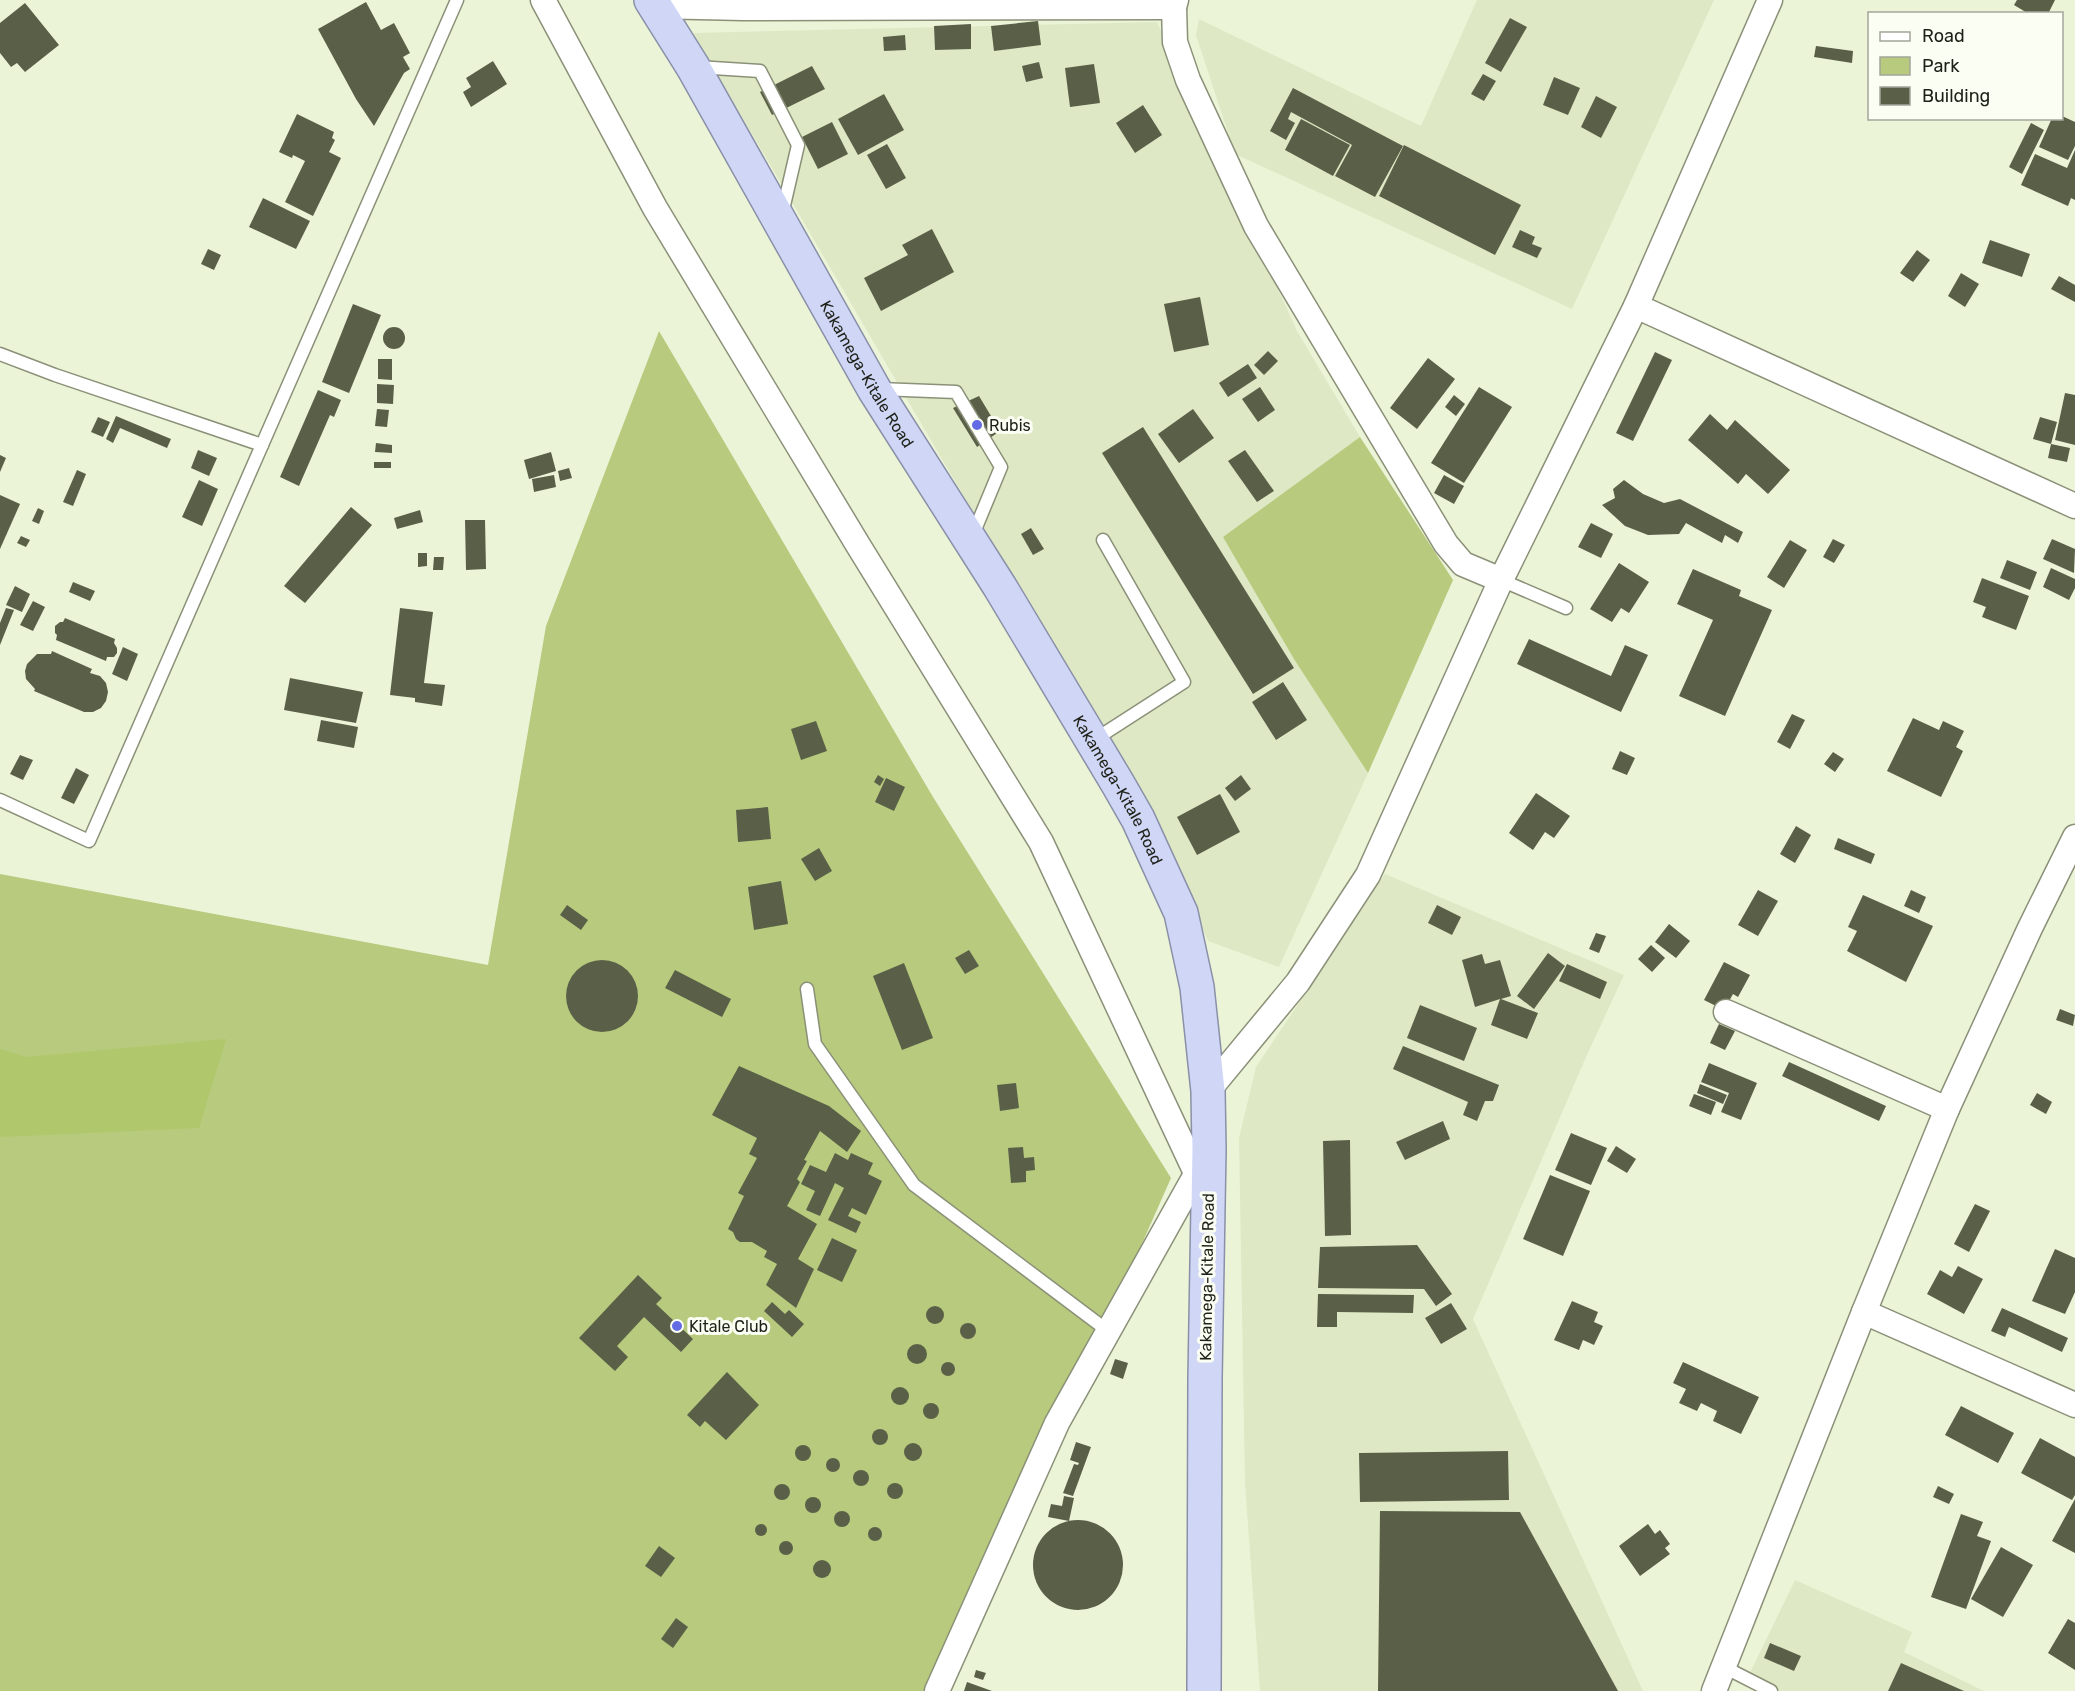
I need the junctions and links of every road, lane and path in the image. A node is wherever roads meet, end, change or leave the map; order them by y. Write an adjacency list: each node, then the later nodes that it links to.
1 (457, 0): 12 (lane)
2 (543, 0): 25 (street)
3 (1770, 0): 9 (street)
4 (653, 3): 5 (street); 7 (highway, Kakamega-Kitale Road)
5 (694, 3): 6 (street)
6 (1175, 4): 16 (street)
7 (693, 67): 8 (highway, Kakamega-Kitale Road); 8 (lane)
8 (780, 224): 11 (highway, Kakamega-Kitale Road)
9 (1636, 306): 13 (street); 16 (street)
10 (0, 354): 12 (lane)
11 (874, 389): 15 (highway, Kakamega-Kitale Road); 15 (lane)
12 (261, 445): 19 (lane)
13 (2075, 506)
14 (1103, 540): 18 (lane)
15 (970, 541): 18 (highway, Kakamega-Kitale Road)
16 (1501, 580): 17 (lane); 23 (street)
17 (1566, 609)
18 (1093, 741): 23 (highway, Kakamega-Kitale Road)
19 (0, 800)
20 (2075, 837): 24 (street)
21 (807, 989): 27 (lane)
22 (1726, 1012): 24 (street)
23 (1208, 1091): 25 (highway, Kakamega-Kitale Road)
24 (1947, 1109): 26 (street)
25 (1203, 1162): 27 (street); 31 (highway, Kakamega-Kitale Road)
26 (1864, 1312): 28 (street); 29 (street)
27 (1108, 1331): 30 (street)
28 (2075, 1405)
29 (1724, 1667): 32 (street); 33 (lane)
30 (937, 1691)
31 (1204, 1691)
32 (1714, 1691)
33 (1771, 1691)

